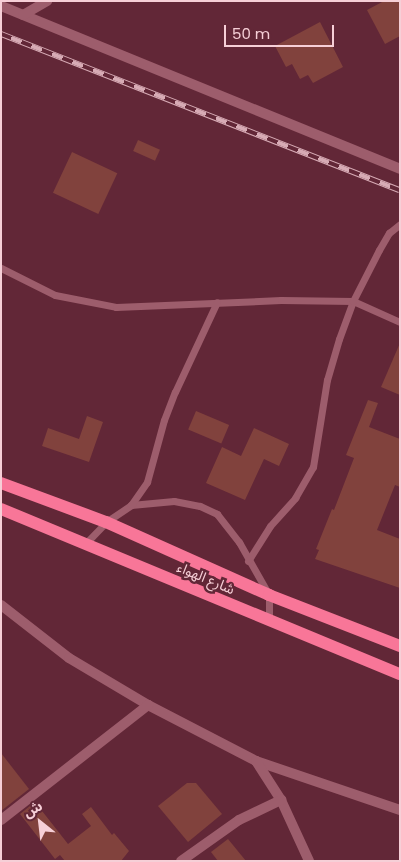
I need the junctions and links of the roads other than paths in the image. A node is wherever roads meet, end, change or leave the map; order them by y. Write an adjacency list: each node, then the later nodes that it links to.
1 (47, 1): 2 (street)
2 (33, 5): 4 (street)
3 (1, 6): 4 (street)
4 (23, 15): 5 (street)
5 (400, 169)
6 (400, 224): 8 (lane)
7 (1, 268): 9 (lane)
8 (353, 301): 9 (lane); 10 (lane); 16 (lane)
9 (217, 302): 12 (lane)
10 (400, 322)
11 (1, 483): 14 (main road, شارع الهواء)
12 (131, 505): 14 (lane); 16 (lane)
13 (1, 509): 15 (main road, شارع الهواء)
14 (106, 522): 15 (lane); 17 (main road, شارع الهواء)
15 (86, 543): 19 (main road, شارع الهواء)
16 (248, 561): 17 (lane)
17 (269, 595): 19 (lane); 20 (main road, شارع الهواء)
18 (1, 605): 22 (street)
19 (269, 621): 21 (main road, شارع الهواء)
20 (400, 646)
21 (400, 674)
22 (148, 704): 23 (street); 26 (street)
23 (256, 761): 24 (street); 25 (street)
24 (281, 800): 27 (street); 28 (street)
25 (400, 810)
26 (1, 820)
27 (181, 861)
28 (309, 861)

